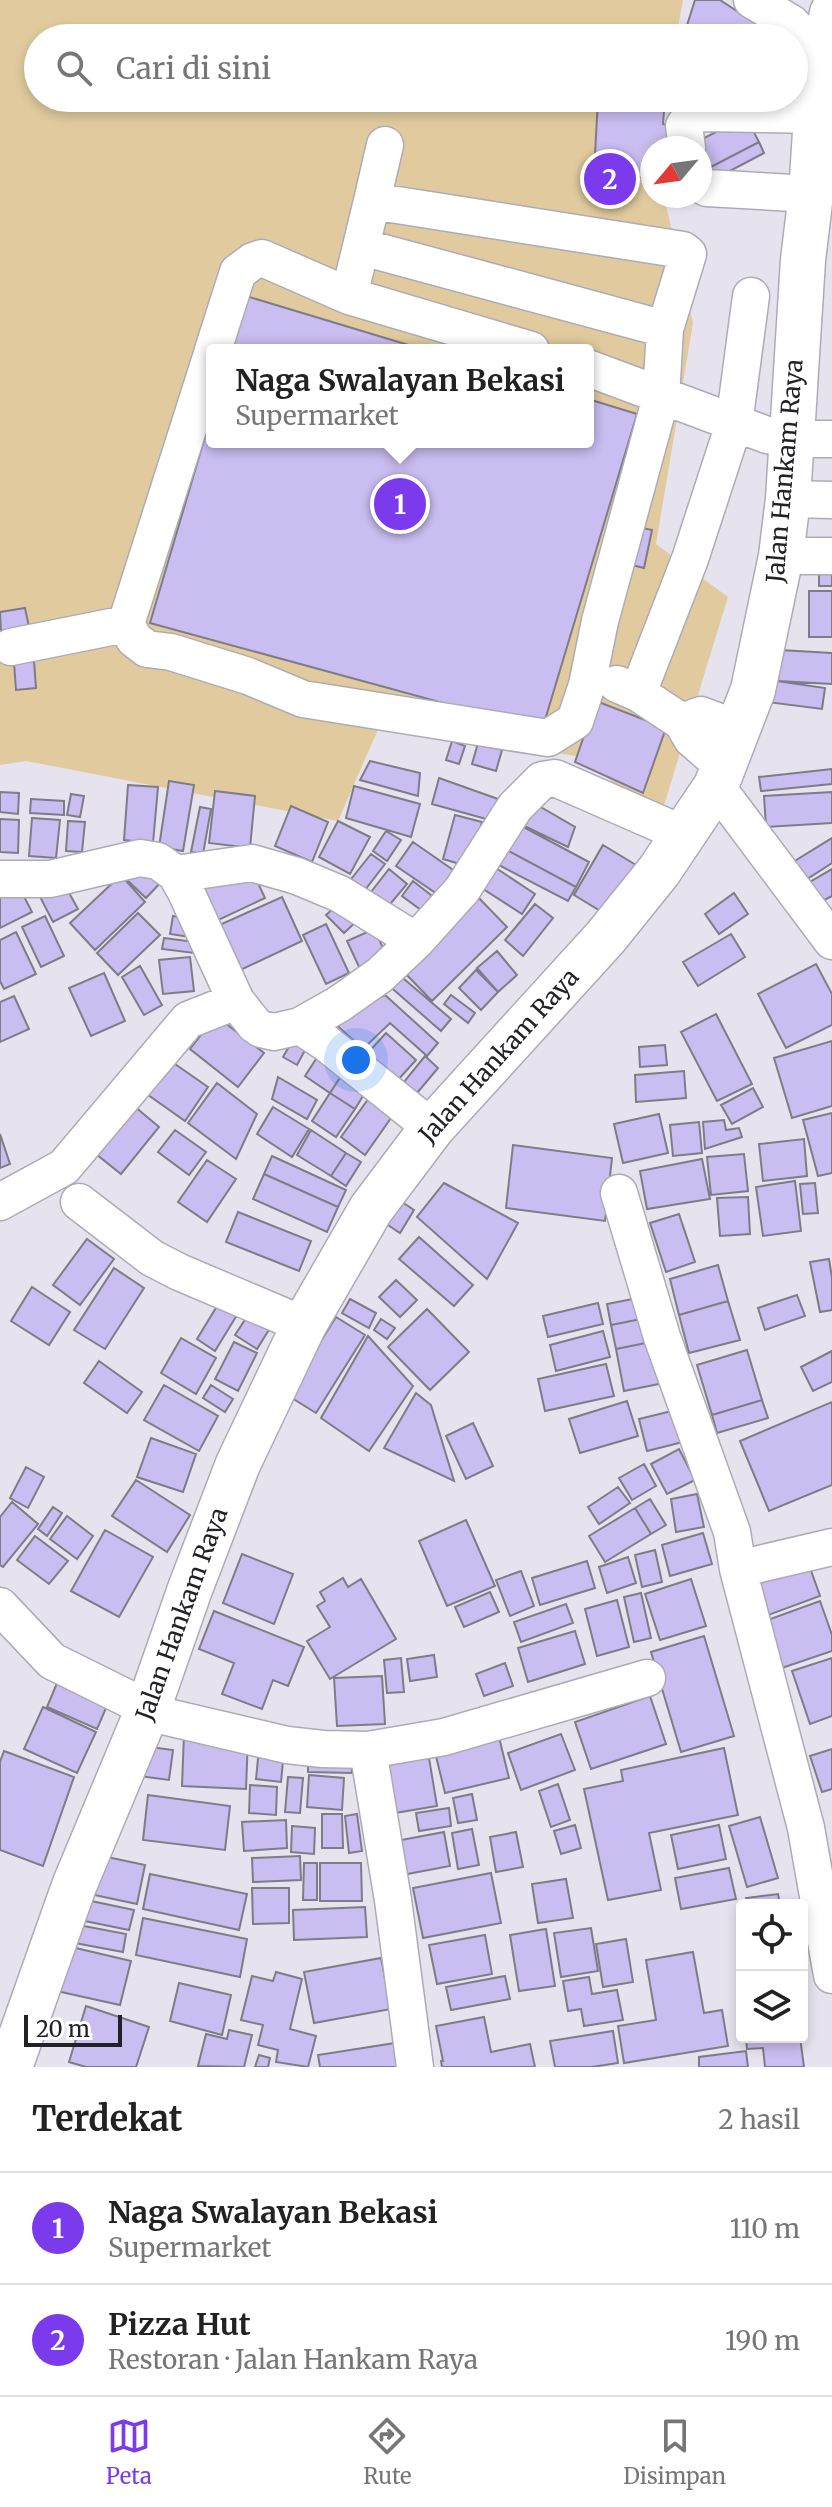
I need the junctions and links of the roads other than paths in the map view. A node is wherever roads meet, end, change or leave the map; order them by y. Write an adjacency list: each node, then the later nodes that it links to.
1 (752, 0): 2 (street)
2 (818, 16): 3 (main road, Jalan Hankam Raya)
3 (822, 87): 8 (main road, Jalan Hankam Raya)
4 (709, 112): 5 (street)
5 (685, 136)
6 (385, 145): 9 (street)
7 (712, 188): 8 (street)
8 (811, 194): 20 (main road, Jalan Hankam Raya)
9 (372, 201): 10 (street); 13 (street)
10 (362, 247): 11 (street); 13 (street)
11 (349, 296): 14 (street); 15 (street)
12 (751, 296): 19 (street)
13 (665, 329): 18 (street)
14 (216, 344)
15 (511, 344)
16 (594, 370): 18 (street)
17 (206, 374): 25 (street)
18 (661, 397): 19 (street); 27 (street)
19 (734, 424): 20 (street); 28 (street)
20 (811, 439): 21 (main road, Jalan Hankam Raya)
21 (788, 499): 22 (street); 23 (main road, Jalan Hankam Raya)
22 (832, 500)
23 (781, 556): 24 (street); 29 (main road, Jalan Hankam Raya)
24 (832, 556)
25 (126, 624): 26 (street); 27 (street)
26 (11, 647)
27 (589, 674): 28 (street)
28 (638, 693): 29 (street)
29 (726, 760): 30 (main road, Jalan Hankam Raya); 34 (street)
30 (683, 834): 33 (street); 37 (main road, Jalan Hankam Raya)
31 (176, 874): 32 (street); 33 (street); 35 (street)
32 (0, 879)
33 (416, 941): 36 (street)
34 (832, 941)
35 (236, 1001): 36 (street); 39 (street)
36 (311, 1033): 37 (street)
37 (432, 1128): 41 (main road, Jalan Hankam Raya)
38 (619, 1193): 43 (street)
39 (0, 1202)
40 (79, 1202): 41 (street)
41 (304, 1325): 46 (main road, Jalan Hankam Raya)
42 (830, 1554): 43 (street)
43 (738, 1569): 48 (street)
44 (0, 1606): 46 (street)
45 (647, 1678): 47 (street)
46 (148, 1709): 47 (street); 49 (main road, Jalan Hankam Raya)
47 (368, 1750): 50 (street)
48 (832, 1975)
49 (10, 2067)
50 (415, 2067)

